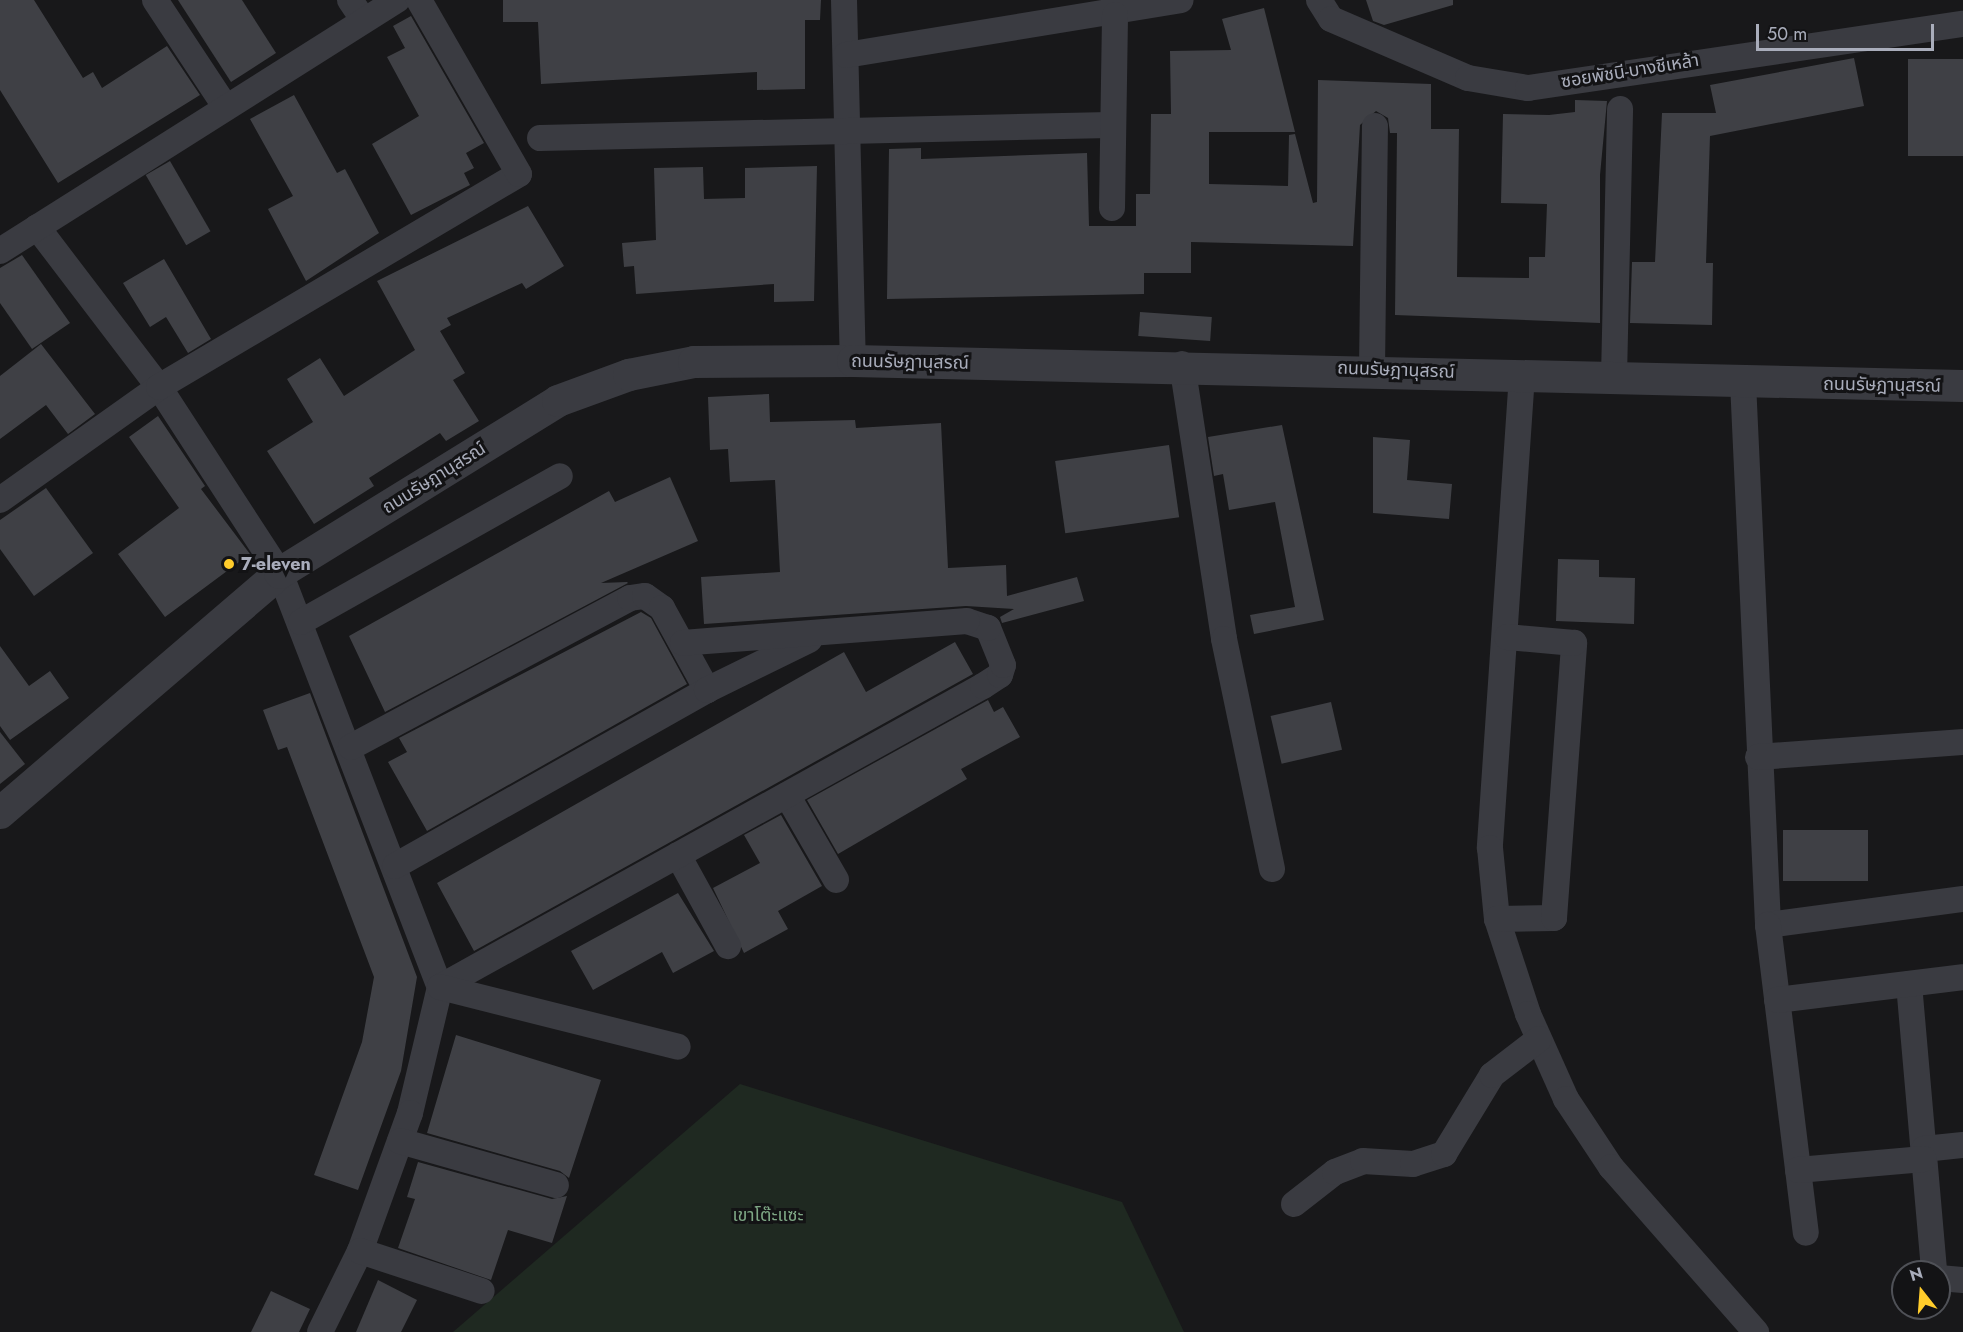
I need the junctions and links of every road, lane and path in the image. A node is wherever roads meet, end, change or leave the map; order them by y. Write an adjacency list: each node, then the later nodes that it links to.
1 (155, 0): 11 (street)
2 (397, 0): 7 (street)
3 (419, 0): 27 (street)
4 (844, 0): 10 (street)
5 (1181, 0): 8 (street)
6 (1319, 0): 9 (street, ซอยพัชนี-บางชีเหล้า)
7 (356, 9): 11 (street)
8 (1115, 15): 10 (street); 13 (street)
9 (1963, 24)
10 (846, 55): 15 (street)
11 (225, 106): 18 (street)
12 (1620, 109): 24 (street)
13 (1110, 125): 15 (street); 17 (street)
14 (1376, 126): 22 (street)
15 (850, 129): 16 (street); 20 (street)
16 (540, 138)
17 (1112, 208)
18 (37, 227): 19 (street); 27 (street)
19 (0, 251)
20 (853, 361): 21 (street, ถนนรัษฎานุสรณ์); 30 (street, ถนนรัษฎานุสรณ์)
21 (1182, 364): 22 (street, ถนนรัษฎานุสรณ์); 43 (street)
22 (1372, 369): 23 (street, ถนนรัษฎานุสรณ์)
23 (1522, 375): 24 (street, ถนนรัษฎานุสรณ์); 33 (street)
24 (1614, 377): 25 (street, ถนนรัษฎานุสรณ์)
25 (1743, 382): 26 (street, ถนนรัษฎานุสรณ์); 38 (street)
26 (1963, 386)
27 (159, 387): 29 (street); 30 (street)
28 (560, 476): 31 (street)
29 (0, 500)
30 (280, 573): 31 (street); 40 (street, ถนนรัษฎานุสรณ์)
31 (302, 622): 37 (street)
32 (820, 635): 34 (street); 35 (street); 39 (street)
33 (1507, 637): 46 (street); 46 (street)
34 (683, 643): 35 (street); 37 (street)
35 (707, 690): 42 (street)
36 (1963, 742): 38 (street)
37 (351, 747): 42 (street)
38 (1758, 757): 47 (street)
39 (787, 795): 41 (street); 44 (street)
40 (0, 813)
41 (678, 855): 48 (street); 51 (street)
42 (395, 866): 51 (street)
43 (1272, 869)
44 (836, 879)
45 (1963, 899): 47 (street)
46 (1497, 919): 53 (street)
47 (1768, 925): 52 (street)
48 (728, 946)
49 (1963, 977): 50 (street)
50 (1909, 984): 52 (street); 57 (street)
51 (440, 987): 54 (street); 55 (street)
52 (1777, 1000): 58 (street)
53 (1539, 1039): 60 (street); 66 (street)
54 (678, 1047)
55 (400, 1141): 59 (street); 62 (street)
56 (1963, 1145): 57 (street)
57 (1924, 1154): 58 (street); 63 (street)
58 (1798, 1170): 61 (street)
59 (556, 1185)
60 (1294, 1204)
61 (1806, 1233)
62 (360, 1251): 64 (street); 65 (street)
63 (1933, 1260)
64 (483, 1291)
65 (320, 1332)
66 (1756, 1332)

